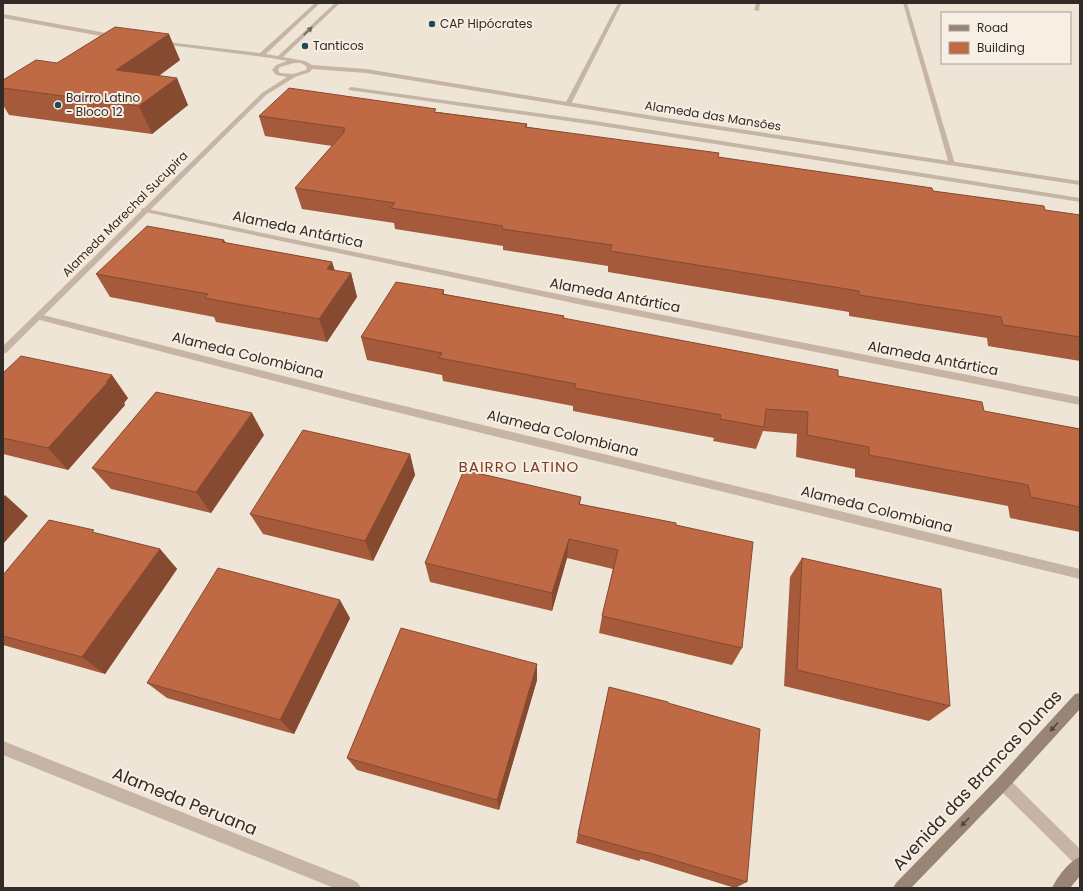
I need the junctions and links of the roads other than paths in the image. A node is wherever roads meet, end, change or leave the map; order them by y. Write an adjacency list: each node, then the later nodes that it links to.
1 (318, 3): 10 (street)
2 (338, 3): 11 (street, one-way to 2)
3 (620, 3): 21 (street)
4 (758, 3): 6 (street)
5 (905, 3): 22 (street)
6 (757, 10)
7 (3, 16): 8 (street)
8 (121, 37)
9 (151, 41): 10 (street)
10 (261, 55): 11 (street); 13 (street)
11 (280, 57): 12 (street)
12 (293, 61): 13 (street); 14 (street, Alameda das Mansões)
13 (278, 66): 16 (street)
14 (310, 67): 15 (street, Alameda das Mansões); 17 (street)
15 (343, 70): 17 (street, Alameda das Mansões); 21 (street, Alameda das Mansões)
16 (278, 74): 18 (street); 20 (street, Alameda Marechal Sucupira)
17 (301, 74): 18 (street, Alameda das Mansões)
18 (293, 76): 20 (street, Alameda Marechal Sucupira)
19 (351, 89): 24 (street)
20 (264, 94): 25 (street, Alameda Marechal Sucupira)
21 (568, 104): 22 (street, Alameda das Mansões)
22 (952, 164): 23 (street, Alameda das Mansões)
23 (1080, 182)
24 (1080, 200)
25 (145, 210): 26 (street, Alameda Marechal Sucupira); 28 (street, Alameda Antártica)
26 (39, 317): 27 (street, Alameda Marechal Sucupira); 29 (street, Alameda Colombiana)
27 (3, 351)
28 (1080, 401)
29 (1080, 574)
30 (1080, 699): 32 (main road, Avenida das Brancas Dunas, one-way to 32)
31 (3, 748): 35 (street, Alameda Peruana)
32 (1003, 783): 33 (street); 36 (main road, Avenida das Brancas Dunas, one-way to 36)
33 (1080, 858)
34 (1080, 864): 37 (main road)
35 (354, 888)
36 (901, 888)
37 (1060, 888)

